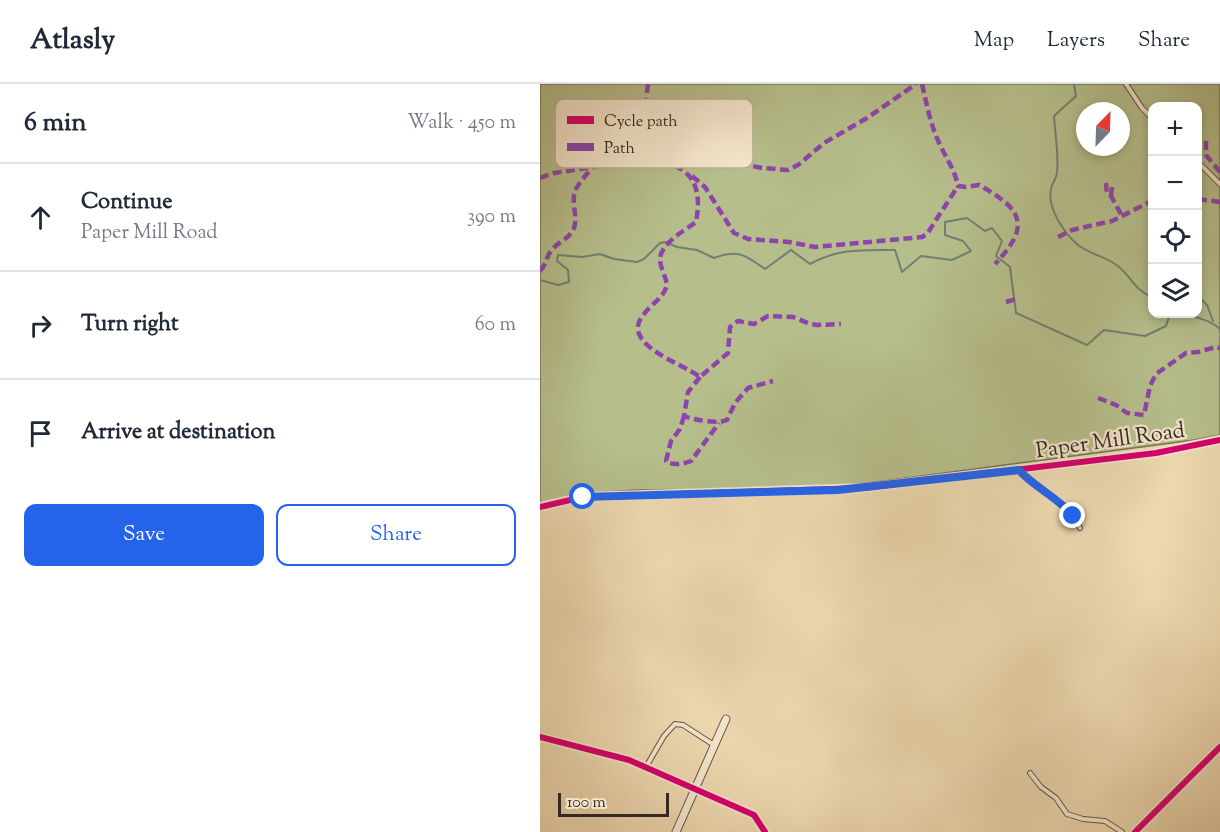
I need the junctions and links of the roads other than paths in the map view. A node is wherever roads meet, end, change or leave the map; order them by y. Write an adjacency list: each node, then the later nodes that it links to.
1 (1126, 84): 2 (lane)
2 (1148, 114)
3 (1202, 167): 4 (lane)
4 (1220, 184)
5 (1220, 440): 6 (street, Paper Mill Road)
6 (1019, 470): 7 (street, Paper Mill Road); 8 (lane)
7 (540, 507)
8 (1080, 528)
9 (726, 719): 11 (street)
10 (540, 737): 13 (street)
11 (715, 746): 13 (lane); 15 (street)
12 (1220, 747): 19 (street)
13 (646, 767): 15 (street)
14 (1030, 773): 18 (lane)
15 (696, 789): 16 (street); 17 (street)
16 (675, 832)
17 (765, 832)
18 (1122, 832)
19 (1137, 832)

